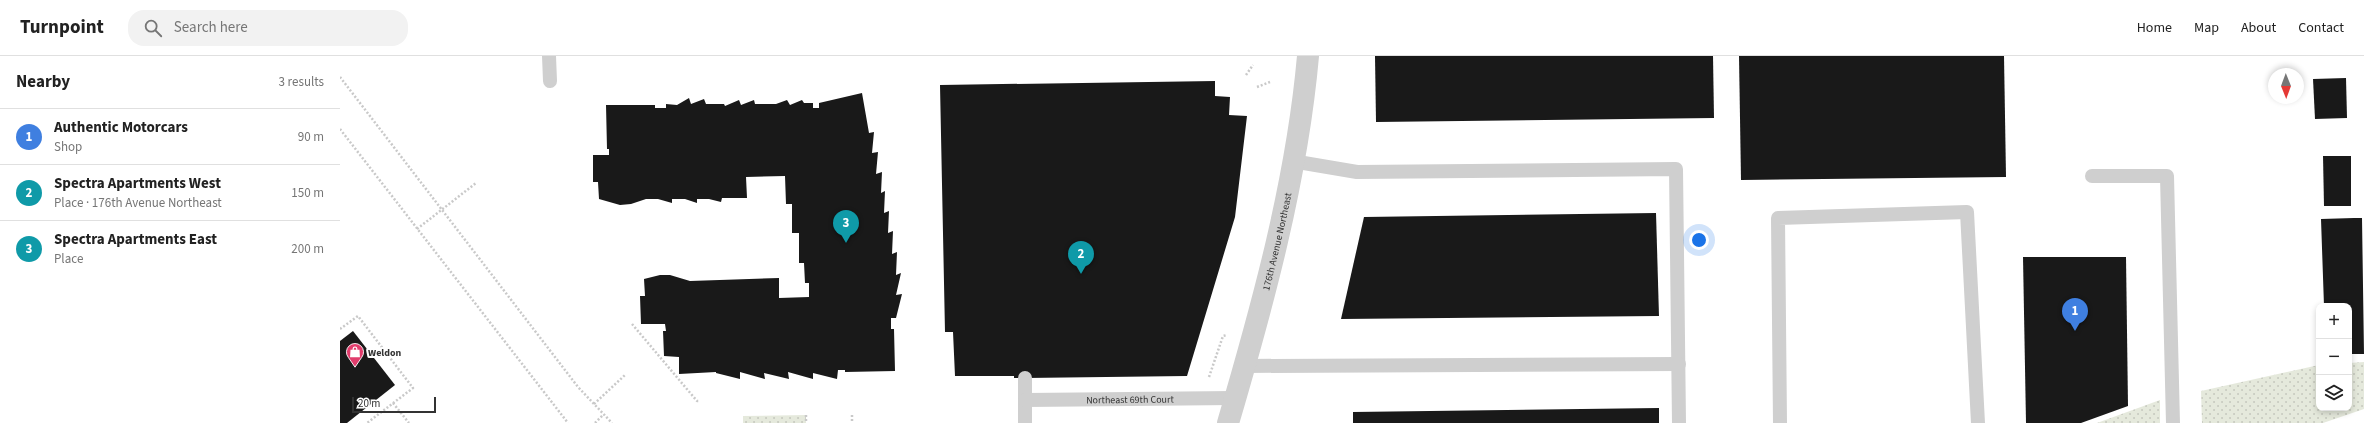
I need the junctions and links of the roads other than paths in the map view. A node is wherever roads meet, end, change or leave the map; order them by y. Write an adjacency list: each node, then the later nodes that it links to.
1 (549, 56): 3 (lane)
2 (1308, 56): 4 (street, 176th Avenue Northeast)
3 (550, 81)
4 (1292, 161): 6 (lane); 7 (street, 176th Avenue Northeast)
5 (2092, 176): 16 (lane)
6 (1679, 364): 7 (lane); 13 (lane)
7 (1244, 366): 9 (street, 176th Avenue Northeast)
8 (1025, 378): 10 (lane)
9 (1235, 398): 10 (lane, Northeast 69th Court); 12 (street, 176th Avenue Northeast)
10 (1025, 400): 11 (lane)
11 (1025, 423)
12 (1228, 423)
13 (1680, 423)
14 (1780, 423): 15 (lane)
15 (1978, 423)
16 (2173, 423)

